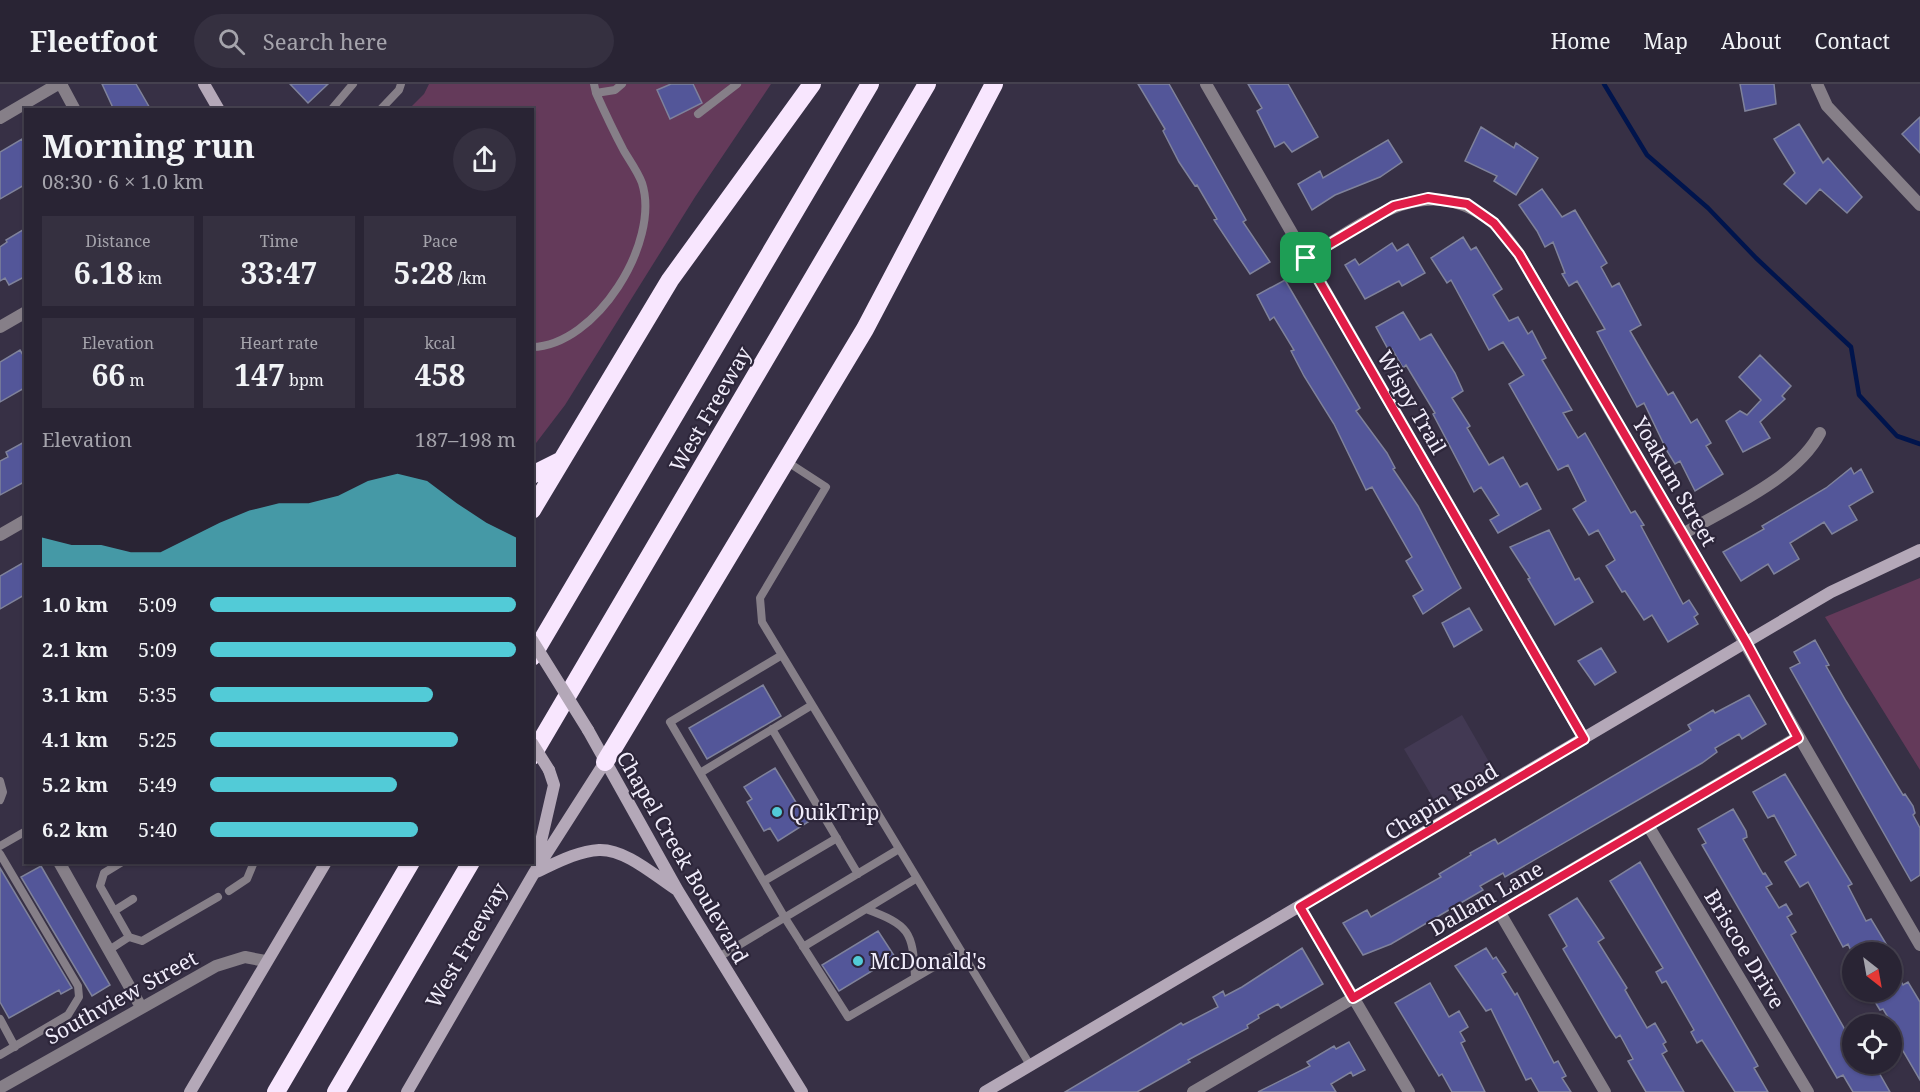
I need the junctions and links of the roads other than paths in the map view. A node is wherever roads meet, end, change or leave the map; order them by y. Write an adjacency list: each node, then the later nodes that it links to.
1 (59, 84): 15 (street); 20 (street)
2 (204, 84): 16 (main road)
3 (354, 84): 17 (lane)
4 (402, 84): 18 (lane)
5 (594, 84): 14 (lane)
6 (622, 84): 14 (lane)
7 (737, 84): 19 (lane)
8 (812, 84): 27 (highway)
9 (870, 84): 37 (highway, West Freeway)
10 (927, 84): 44 (highway, West Freeway)
11 (994, 84): 28 (highway)
12 (1206, 84): 22 (street, Wispy Trail)
13 (1817, 84): 21 (street)
14 (596, 93): 25 (lane)
15 (74, 108)
16 (218, 108)
17 (333, 108)
18 (382, 108)
19 (698, 114)
20 (0, 118)
21 (1920, 204)
22 (1306, 258): 33 (street, Yoakum Street); 42 (street, Wispy Trail)
23 (24, 313): 24 (street)
24 (0, 327)
25 (534, 348)
26 (1820, 433): 33 (street)
27 (562, 460): 29 (highway); 30 (highway)
28 (786, 460): 38 (lane); 45 (highway)
29 (534, 474)
30 (534, 507)
31 (24, 521): 32 (street)
32 (0, 534)
33 (1683, 534): 35 (street, Yoakum Street)
34 (1920, 550): 35 (main road, Chapin Road)
35 (1746, 642): 41 (street, Yoakum Street); 42 (main road, Chapin Road)
36 (534, 643): 45 (main road, Chapel Creek Boulevard, bridge)
37 (534, 654)
38 (782, 655): 39 (lane); 46 (lane)
39 (812, 705): 40 (lane); 53 (lane)
40 (772, 729): 46 (lane); 51 (lane)
41 (1798, 738): 49 (street, Dallam Lane); 75 (street, Yoakum Street)
42 (1584, 739): 69 (main road, Chapin Road)
43 (534, 746): 61 (main road, bridge)
44 (534, 753)
45 (604, 762): 61 (main road, West Freeway); 66 (main road, Chapel Creek Boulevard)
46 (700, 772): 64 (lane)
47 (0, 781): 48 (lane)
48 (0, 800)
49 (1649, 827): 72 (street, Dallam Lane); 98 (street, Briscoe Drive)
50 (24, 832): 52 (lane)
51 (837, 838): 62 (lane); 64 (lane)
52 (0, 846)
53 (899, 849): 62 (lane); 63 (lane)
54 (0, 854): 85 (lane)
55 (60, 864): 77 (street)
56 (119, 864): 71 (lane)
57 (253, 864): 65 (lane)
58 (325, 864): 80 (main road)
59 (410, 864): 90 (highway)
60 (470, 864): 91 (highway, West Freeway)
61 (534, 873): 66 (main road); 92 (main road, West Freeway)
62 (858, 874): 73 (lane)
63 (917, 878): 70 (lane); 78 (lane)
64 (764, 881): 73 (lane)
65 (229, 891)
66 (678, 891): 79 (main road, Chapel Creek Boulevard)
67 (218, 897): 74 (lane)
68 (133, 899): 71 (lane)
69 (1300, 907): 82 (street); 87 (main road, Chapin Road)
70 (866, 909): 76 (lane); 81 (lane)
71 (114, 911): 74 (lane)
72 (1500, 913): 82 (street, Dallam Lane); 97 (street)
73 (785, 918): 76 (lane); 79 (lane)
74 (129, 937): 77 (lane)
75 (1920, 945)
76 (803, 947): 81 (lane)
77 (109, 950): 83 (street)
78 (961, 951): 81 (lane); 87 (lane)
79 (719, 957): 93 (main road, Chapel Creek Boulevard)
80 (266, 961): 83 (street, Southview Street); 89 (main road)
81 (915, 978)
82 (1353, 998): 95 (street, Dallam Lane); 96 (street)
83 (141, 1007): 88 (street, Southview Street)
84 (0, 1019): 85 (lane)
85 (15, 1047): 86 (lane)
86 (0, 1055)
87 (1030, 1065): 94 (main road, Chapin Road)
88 (0, 1088)
89 (190, 1092)
90 (276, 1092)
91 (336, 1092)
92 (407, 1092)
93 (802, 1092)
94 (985, 1092)
95 (1193, 1092)
96 (1409, 1092)
97 (1605, 1092)
98 (1808, 1092)

